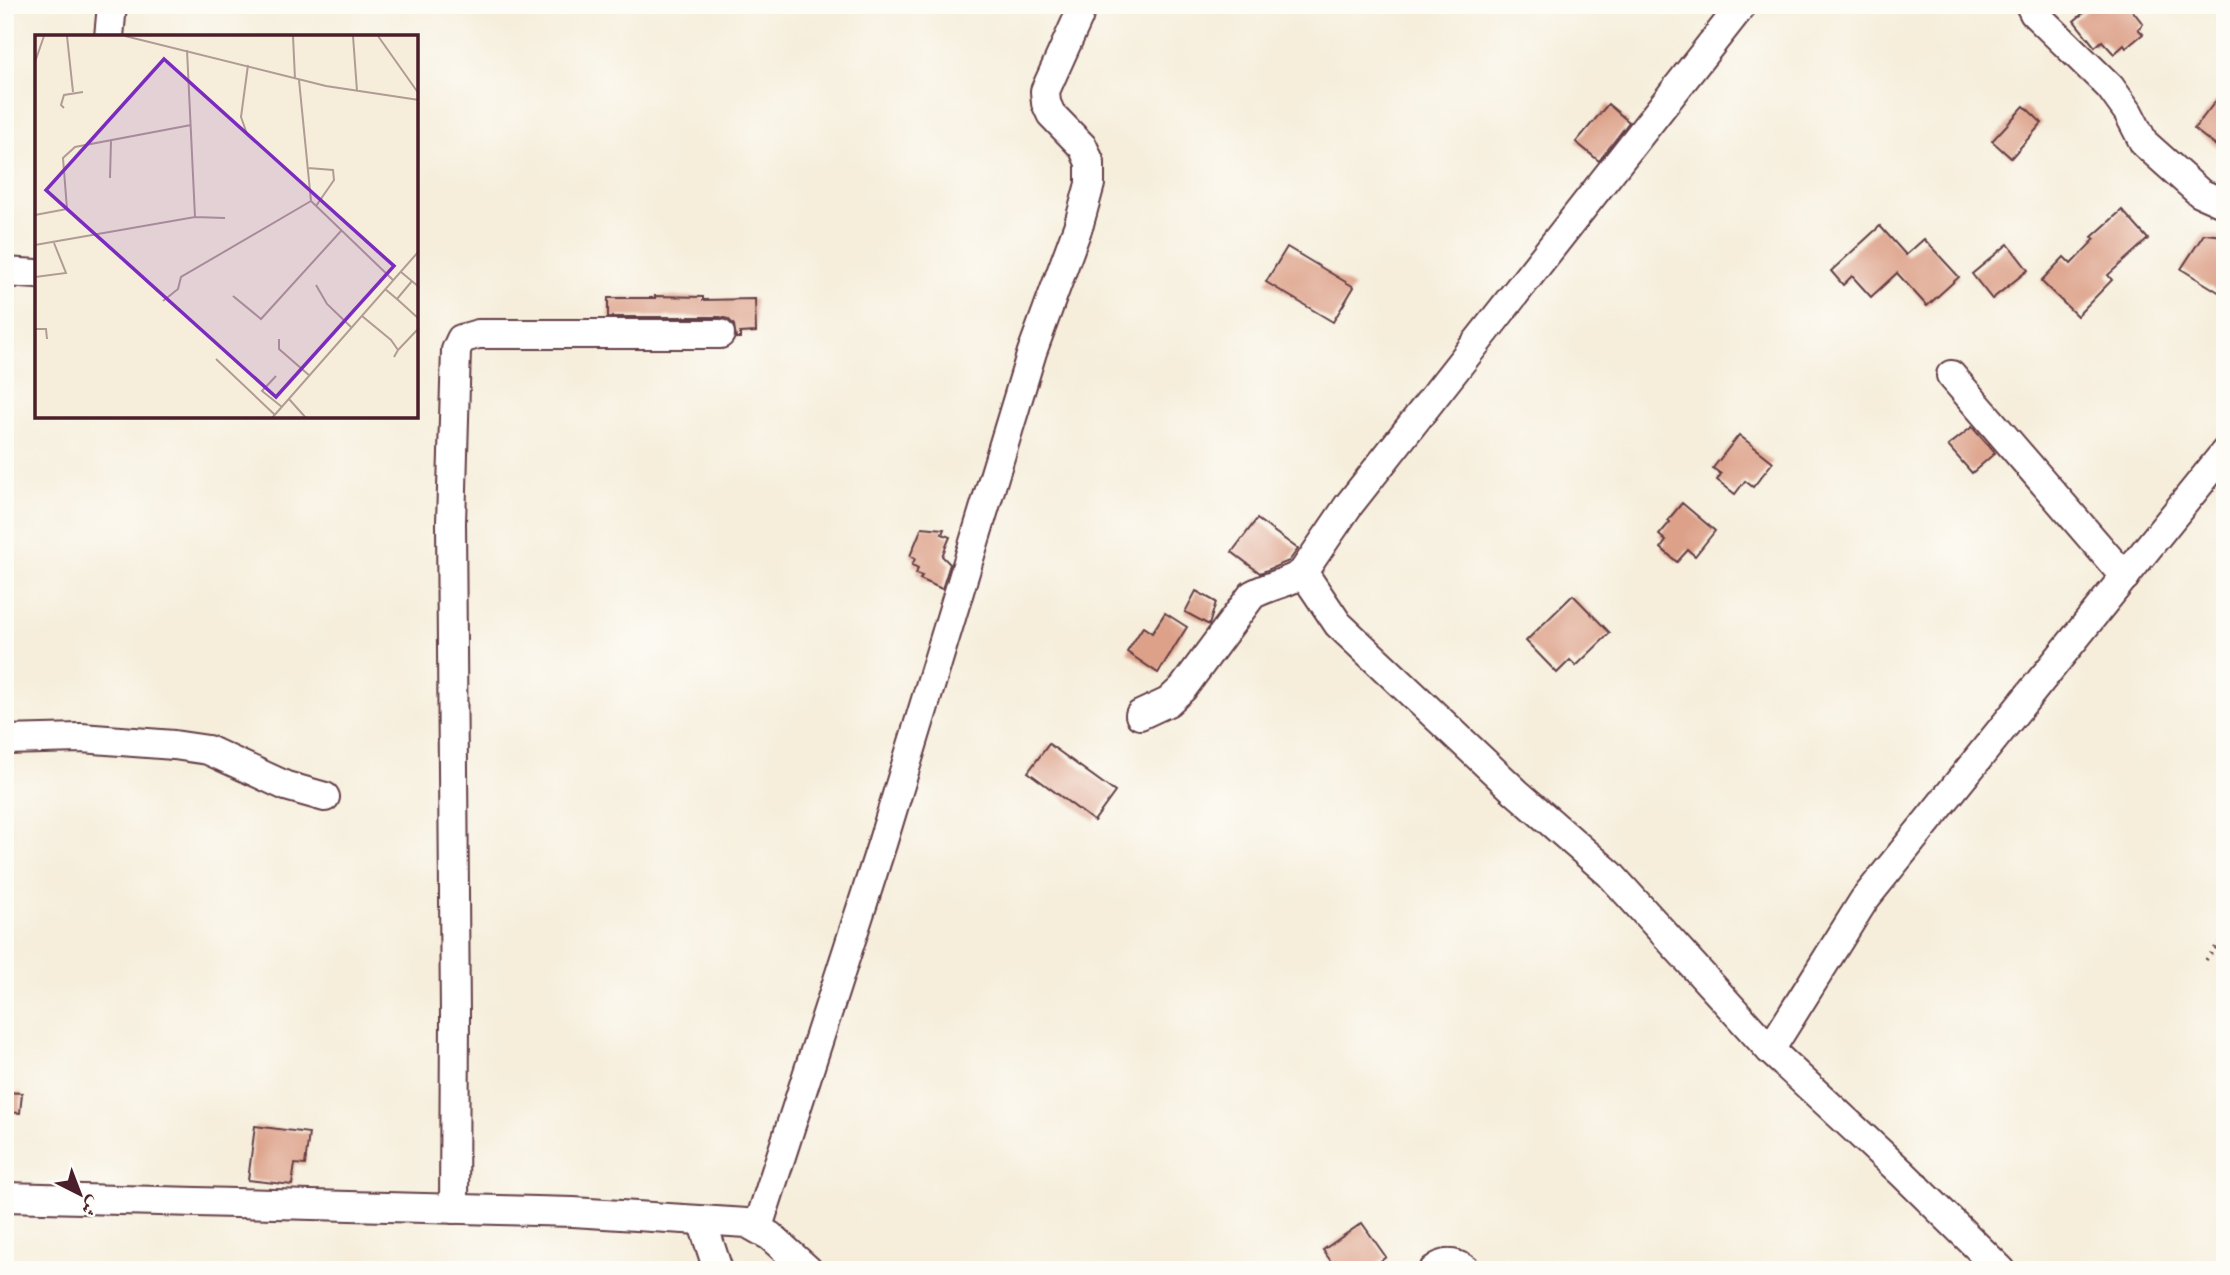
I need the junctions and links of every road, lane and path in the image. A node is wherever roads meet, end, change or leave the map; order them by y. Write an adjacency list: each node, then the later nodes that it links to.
1 (112, 5): 5 (street)
2 (1082, 5): 23 (street)
3 (1742, 5): 12 (street)
4 (2030, 5): 6 (street)
5 (109, 35)
6 (2225, 204)
7 (5, 272): 8 (street)
8 (35, 274)
9 (720, 334): 21 (street)
10 (1951, 375): 13 (street)
11 (2225, 452): 13 (street)
12 (1303, 572): 14 (street); 19 (street)
13 (2125, 577): 19 (street)
14 (1140, 715)
15 (5, 740): 16 (street)
16 (325, 797)
17 (2225, 935): 18 (path)
18 (2206, 960)
19 (1770, 1050): 28 (street)
20 (5, 1197): 21 (street)
21 (454, 1209): 22 (street)
22 (702, 1221): 23 (street); 24 (street)
23 (758, 1227): 25 (street)
24 (718, 1270)
25 (808, 1270)
26 (1434, 1270): 27 (street)
27 (1466, 1270)
28 (2001, 1270)

